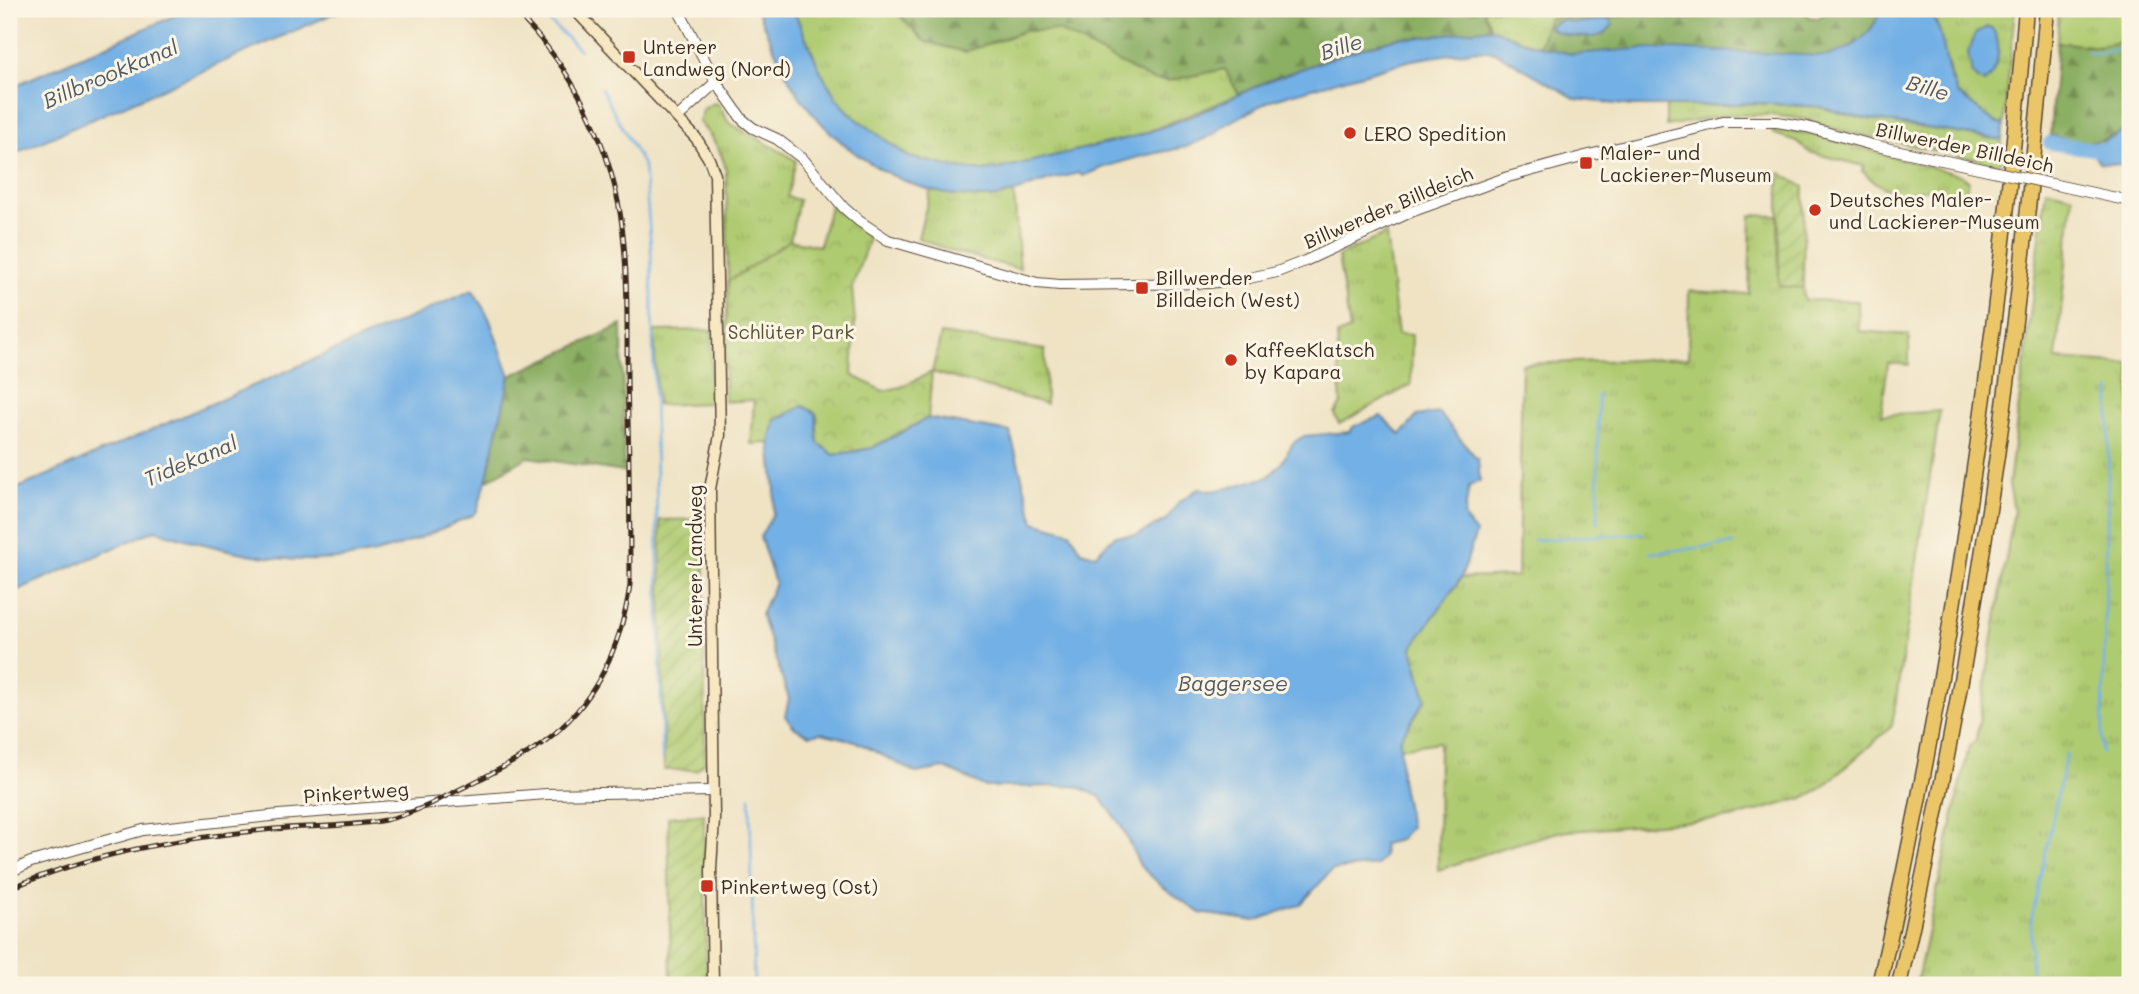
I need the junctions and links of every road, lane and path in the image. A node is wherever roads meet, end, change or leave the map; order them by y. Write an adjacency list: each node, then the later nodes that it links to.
1 (574, 9): 6 (main road, Unterer Landweg)
2 (678, 9): 5 (street, Billwerder Billdeich)
3 (2026, 9): 11 (highway)
4 (2047, 9): 12 (highway)
5 (716, 82): 6 (street); 7 (street, Billwerder Billdeich, bridge)
6 (678, 117): 8 (main road, Unterer Landweg)
7 (2130, 201)
8 (713, 791): 9 (street, Pinkertweg); 10 (main road, Unterer Landweg)
9 (9, 872)
10 (713, 985)
11 (1879, 985)
12 (1899, 985)

